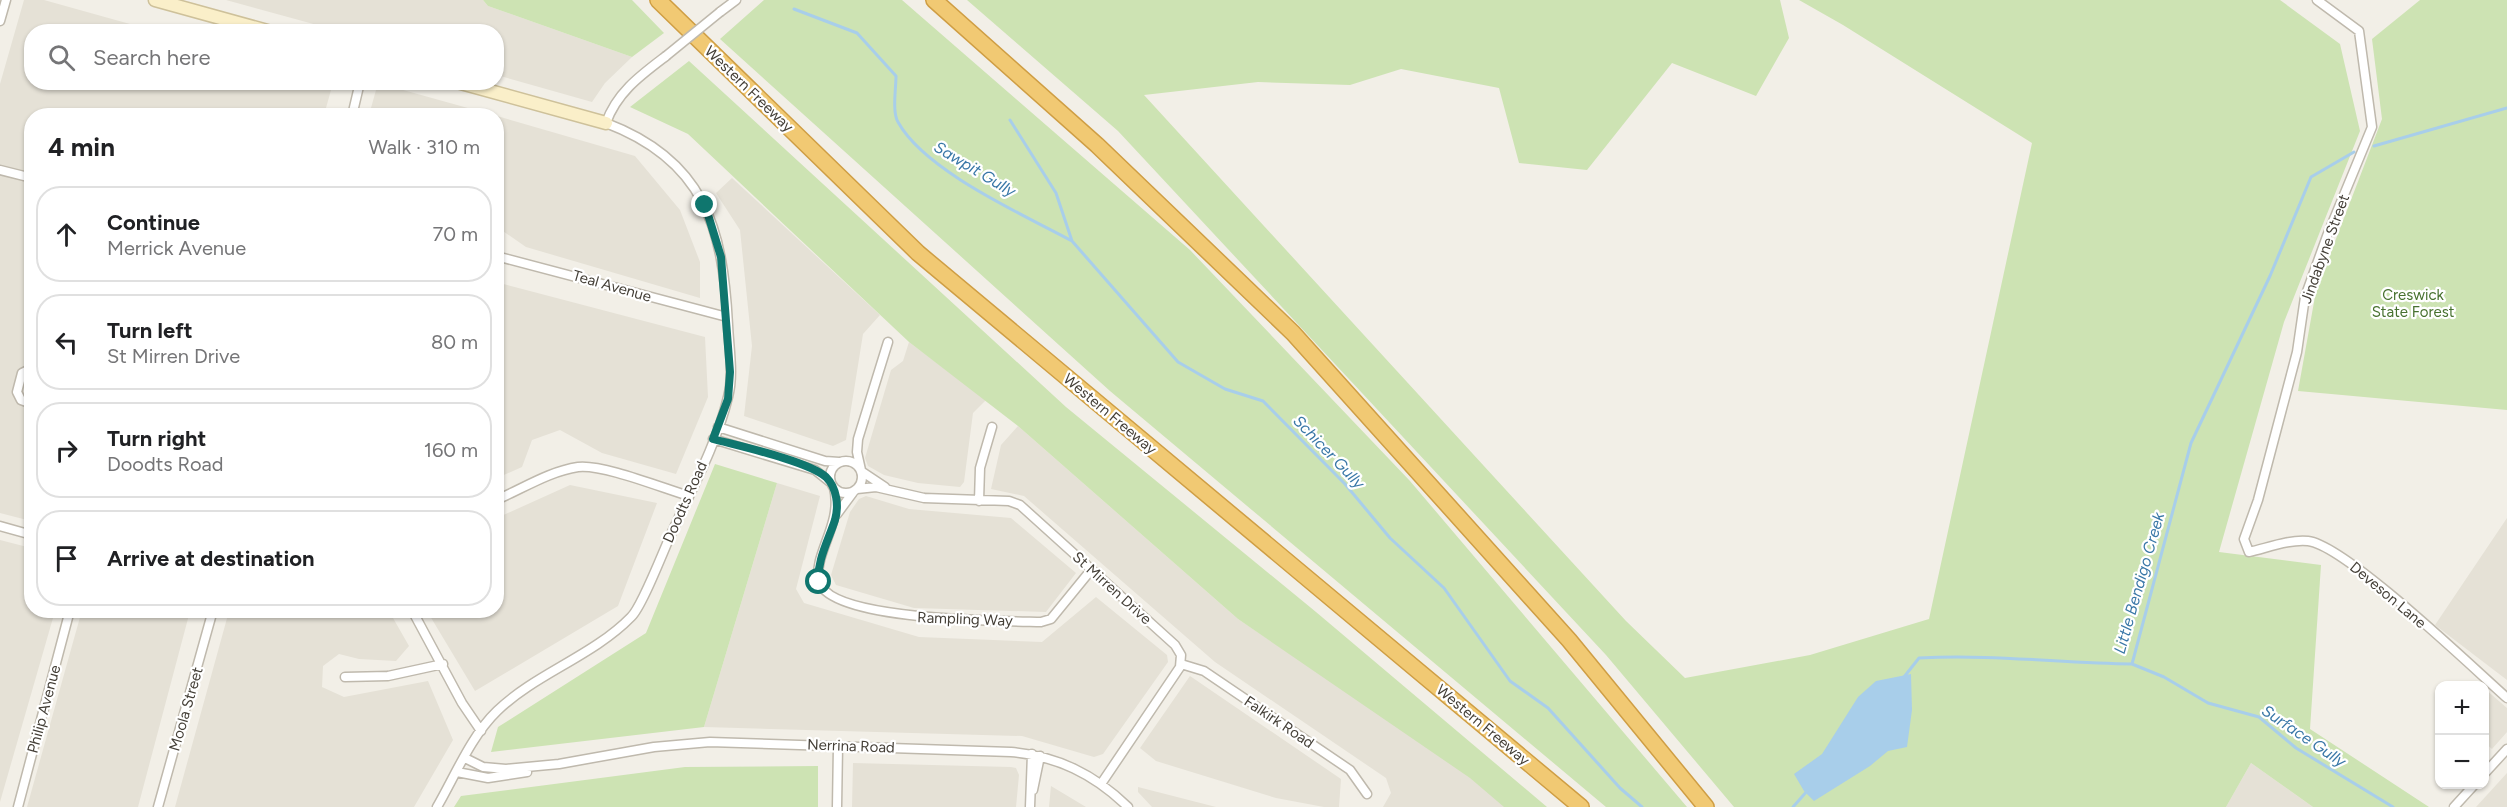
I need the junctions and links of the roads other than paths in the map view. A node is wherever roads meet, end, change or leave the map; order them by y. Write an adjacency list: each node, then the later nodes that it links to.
1 (6, 0): 7 (street)
2 (658, 0): 61 (highway, Western Freeway)
3 (736, 0): 12 (street, bridge)
4 (934, 0): 62 (highway)
5 (2317, 0): 35 (street, Jindabyne Street)
6 (161, 1): 8 (street)
7 (0, 21)
8 (243, 24)
9 (358, 90): 11 (street)
10 (486, 90): 12 (street)
11 (354, 108)
12 (606, 123): 16 (street, Doodts Road)
13 (0, 170): 14 (street)
14 (24, 175)
15 (504, 258): 16 (street, Teal Avenue)
16 (727, 316): 20 (street, Doodts Road)
17 (888, 342): 23 (street)
18 (24, 372): 19 (street)
19 (24, 401)
20 (718, 427): 22 (street, Doodts Road); 24 (street)
21 (992, 427): 31 (street)
22 (713, 439): 26 (street); 30 (street, Doodts Road)
23 (858, 439): 24 (street); 25 (street)
24 (841, 462): 25 (street); 26 (street)
25 (861, 471): 27 (street); 28 (street, St Mirren Drive)
26 (832, 485): 27 (street); 32 (street)
27 (856, 490): 28 (street, St Mirren Drive); 32 (street)
28 (896, 492): 31 (street, St Mirren Drive)
29 (504, 496): 30 (street)
30 (689, 496): 44 (street, Doodts Road)
31 (979, 501): 36 (street, St Mirren Drive)
32 (834, 520): 36 (street, Rampling Way)
33 (0, 526): 34 (street)
34 (24, 533)
35 (2249, 552): 43 (street, Deveson Lane)
36 (1091, 570): 41 (street, St Mirren Drive)
37 (68, 618): 55 (street, Philip Avenue)
38 (211, 618): 56 (street, Moola Street)
39 (417, 618): 40 (street)
40 (443, 664): 42 (street); 44 (street)
41 (1181, 664): 52 (street); 54 (street, Falkirk Road)
42 (345, 677)
43 (2507, 698)
44 (481, 731): 48 (street, Doodts Road)
45 (838, 746): 47 (street, Nerrina Road); 49 (street, Nerrina Road); 58 (street)
46 (2507, 749): 50 (street)
47 (1036, 755): 52 (street, Nerrina Road); 59 (street)
48 (465, 758): 49 (street, Nerrina Road); 51 (street, Doodts Road)
49 (560, 764): 51 (street, Nerrina Road)
50 (2489, 769)
51 (457, 772): 57 (street, Doodts Road)
52 (1101, 784): 60 (street, Nerrina Road)
53 (2470, 789): 63 (street)
54 (1367, 794)
55 (18, 807)
56 (158, 807)
57 (437, 807)
58 (837, 807)
59 (1030, 807)
60 (1128, 807)
61 (1581, 807)
62 (1706, 807)
63 (2454, 807)

